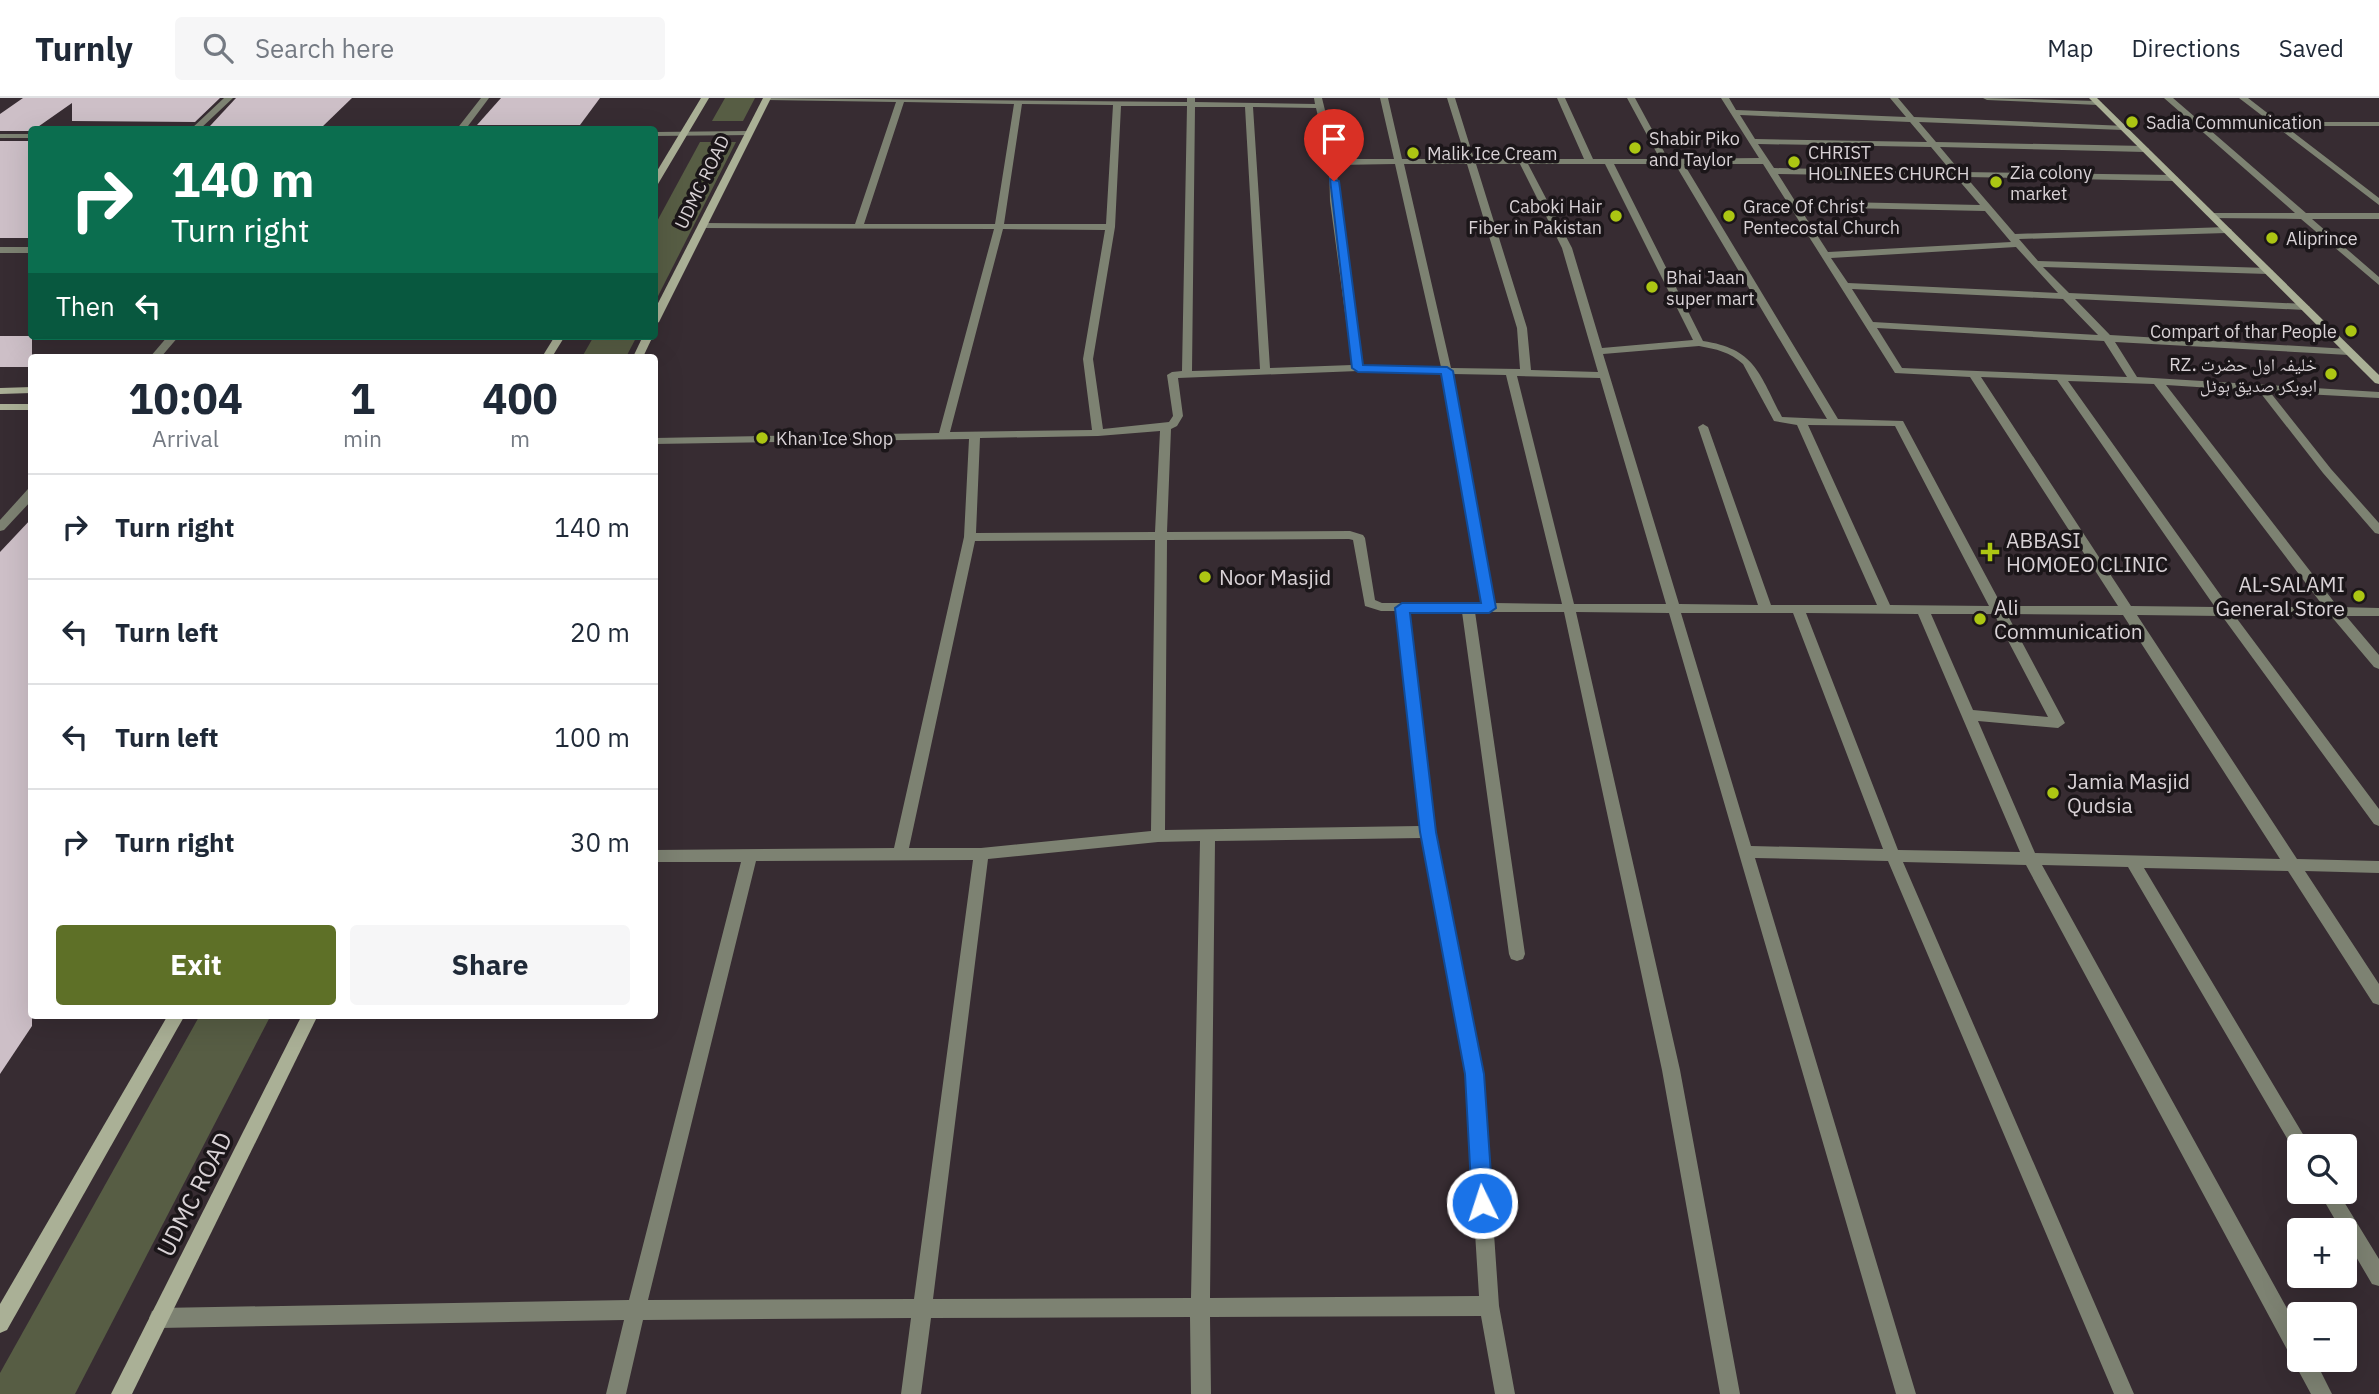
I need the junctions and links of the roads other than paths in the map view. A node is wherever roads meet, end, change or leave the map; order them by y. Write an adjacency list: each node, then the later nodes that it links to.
1 (229, 98): 27 (street)
2 (485, 98): 28 (street)
3 (705, 98): 32 (main road, UDMC ROAD)
4 (767, 98): 15 (street); 30 (main road, UDMC ROAD)
5 (1384, 98): 43 (street)
6 (1451, 98): 44 (street)
7 (1561, 98): 46 (street)
8 (1631, 98): 39 (street)
9 (1725, 98): 23 (street)
10 (1894, 98): 24 (street)
11 (1987, 98): 17 (street)
12 (2168, 98): 55 (street)
13 (2243, 98): 25 (street)
14 (962, 99): 15 (street); 19 (street)
15 (901, 100): 58 (street)
16 (1076, 100): 19 (street); 21 (street)
17 (2095, 100): 29 (main road)
18 (1191, 101): 21 (street); 22 (street); 84 (street)
19 (1018, 102): 59 (street)
20 (1319, 102): 22 (street); 42 (street)
21 (1117, 103): 60 (street)
22 (1249, 105): 82 (street)
23 (1734, 112): 24 (street); 35 (street)
24 (1911, 120): 29 (street); 36 (street)
25 (2277, 124): 26 (street); 51 (street)
26 (2379, 124)
27 (198, 126)
28 (463, 126)
29 (2123, 128): 37 (main road)
30 (749, 133): 32 (street); 57 (main road, UDMC ROAD)
31 (658, 134): 32 (street)
32 (685, 134): 49 (main road, UDMC ROAD)
33 (0, 136): 34 (street)
34 (28, 136)
35 (1753, 141): 36 (street); 41 (street)
36 (1933, 144): 37 (street); 48 (street)
37 (2144, 149): 50 (main road)
38 (1608, 161): 39 (street); 46 (street); 76 (street)
39 (1665, 161): 40 (street)
40 (1678, 161): 41 (street); 98 (street)
41 (1766, 161): 47 (street)
42 (1333, 162): 43 (street); 80 (street)
43 (1401, 162): 44 (street); 81 (street)
44 (1471, 162): 45 (street); 83 (street)
45 (1523, 162): 46 (street); 77 (street)
46 (1590, 162)
47 (1773, 171): 48 (street); 52 (street)
48 (1957, 174): 50 (street); 53 (street)
49 (658, 178)
50 (2174, 178): 54 (main road)
51 (2379, 202)
52 (1794, 204): 53 (street); 65 (street)
53 (1986, 208): 62 (street)
54 (2213, 216): 55 (street); 61 (main road)
55 (2301, 216): 56 (street); 68 (street)
56 (2379, 216)
57 (704, 226): 58 (street); 72 (main road, UDMC ROAD)
58 (859, 226): 59 (street)
59 (999, 226): 60 (street); 102 (street)
60 (1110, 226): 101 (street)
61 (2227, 230): 62 (street); 67 (main road)
62 (2015, 241): 65 (street); 66 (street)
63 (0, 250): 64 (street)
64 (28, 250)
65 (1826, 255): 69 (street)
66 (2035, 264): 67 (street); 70 (street)
67 (2268, 271): 71 (main road)
68 (2379, 282)
69 (1846, 286): 70 (street); 73 (street)
70 (2068, 297): 71 (street); 74 (street)
71 (2305, 307): 78 (main road)
72 (658, 314)
73 (1870, 325): 74 (street); 85 (street)
74 (2107, 338): 78 (street); 88 (street)
75 (170, 340): 79 (street)
76 (1699, 343): 77 (street); 97 (street)
77 (1597, 351): 86 (street)
78 (2349, 352): 89 (main road)
79 (158, 354)
80 (1358, 368): 81 (street); 82 (street)
81 (1447, 371): 83 (street); 112 (street)
82 (1265, 372): 84 (street)
83 (1519, 373): 86 (street); 113 (street)
84 (1188, 375): 99 (street)
85 (1973, 375): 87 (street); 120 (street)
86 (1604, 376): 114 (street)
87 (2061, 378): 88 (street); 121 (street)
88 (2134, 380): 90 (street)
89 (2379, 381)
90 (2158, 382): 91 (street); 122 (street)
91 (2262, 388): 94 (street); 107 (street)
92 (28, 390): 93 (main road)
93 (0, 391)
94 (2379, 395)
95 (0, 407): 96 (main road)
96 (28, 407)
97 (1801, 422): 98 (street); 117 (street)
98 (1834, 422): 119 (street)
99 (1166, 427): 101 (street); 108 (street)
100 (1703, 427): 115 (street)
101 (1098, 433): 103 (street)
102 (944, 436): 103 (street); 104 (street)
103 (975, 436): 109 (street)
104 (658, 441)
105 (28, 496): 106 (street)
106 (0, 527)
107 (2379, 530)
108 (1161, 536): 109 (street); 110 (street); 129 (street)
109 (970, 537): 133 (street)
110 (1402, 608): 111 (street); 127 (street)
111 (1468, 608): 112 (street); 140 (street)
112 (1489, 608): 113 (street)
113 (1569, 608): 114 (street); 160 (street)
114 (1673, 609): 115 (street); 130 (street)
115 (1766, 609): 116 (street)
116 (1798, 609): 117 (street); 134 (street)
117 (1885, 610): 118 (street)
118 (1923, 610): 119 (street); 125 (street)
119 (1999, 610): 120 (street); 125 (street)
120 (2127, 611): 121 (street); 138 (street)
121 (2225, 611): 122 (street); 126 (street)
122 (2334, 611): 123 (street); 124 (street)
123 (2379, 612)
124 (2379, 664)
125 (1968, 715): 136 (street)
126 (2379, 820)
127 (1428, 832): 128 (street); 147 (street)
128 (1208, 834): 129 (street); 148 (street)
129 (1158, 836): 131 (street)
130 (1745, 852): 134 (street); 161 (street)
131 (981, 854): 133 (street); 149 (street)
132 (750, 855): 133 (street); 135 (street); 150 (street)
133 (900, 855)
134 (1893, 855): 136 (street); 162 (street)
135 (658, 856)
136 (2030, 859): 137 (street); 153 (street)
137 (2132, 861): 138 (street); 144 (street)
138 (2292, 865): 139 (street); 141 (street)
139 (2379, 867)
140 (1517, 954)
141 (2379, 998)
142 (175, 1019): 152 (main road)
143 (308, 1019): 151 (main road, UDMC ROAD)
144 (2294, 1134)
145 (2335, 1204): 146 (street)
146 (2379, 1277)
147 (1489, 1306): 148 (street); 159 (street)
148 (1200, 1307): 149 (street); 158 (street)
149 (923, 1309): 150 (street); 157 (street)
150 (636, 1310): 151 (street); 156 (street)
151 (159, 1318): 155 (main road, UDMC ROAD)
152 (0, 1323)
153 (2287, 1328)
154 (2310, 1372): 163 (street)
155 (121, 1394)
156 (616, 1394)
157 (911, 1394)
158 (1201, 1394)
159 (1505, 1394)
160 (1730, 1394)
161 (1906, 1394)
162 (2124, 1394)
163 (2322, 1394)

